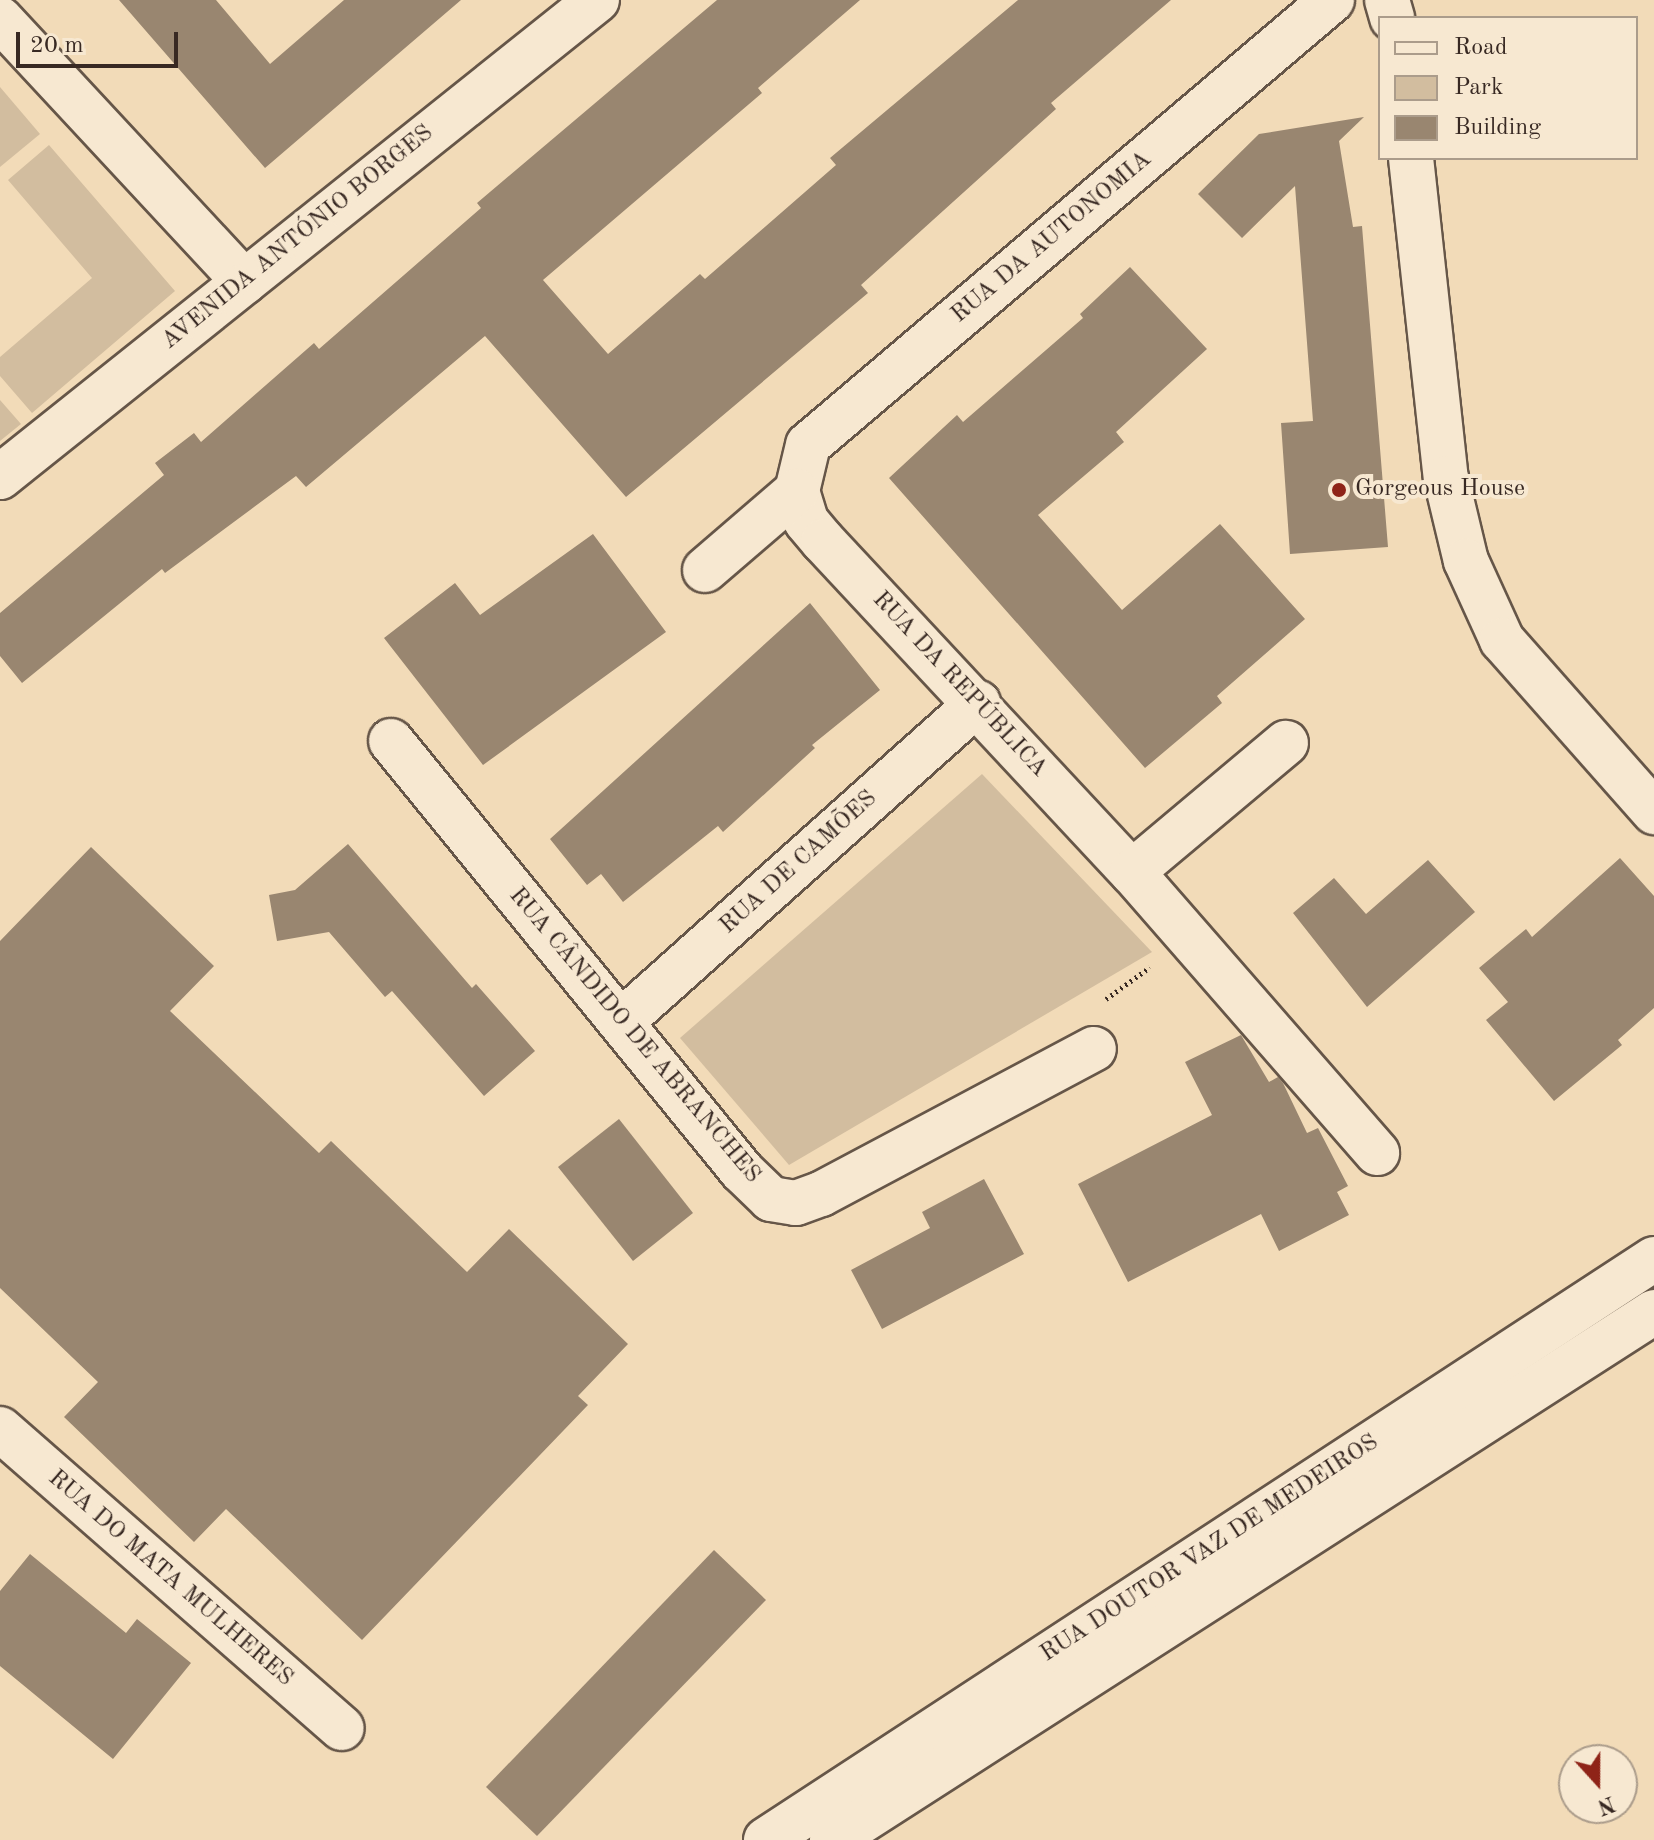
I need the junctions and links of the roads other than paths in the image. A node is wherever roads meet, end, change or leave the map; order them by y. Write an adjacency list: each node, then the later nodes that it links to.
1 (597, 0): 5 (street, AVENIDA ANTÓNIO BORGES)
2 (1332, 0): 7 (street, RUA DA AUTONOMIA)
3 (0, 19): 5 (street)
4 (1411, 160): 12 (street)
5 (244, 282): 6 (street, AVENIDA ANTÓNIO BORGES)
6 (0, 477)
7 (797, 491): 8 (street); 9 (street, RUA DA REPÚBLICA)
8 (705, 570)
9 (978, 703): 13 (street, RUA DA REPÚBLICA); 14 (street, RUA DE CAMÕES)
10 (391, 741): 14 (street, RUA CÂNDIDO DE ABRANCHES)
11 (1286, 743): 13 (street)
12 (1654, 812)
13 (1132, 872): 16 (street, RUA DA REPÚBLICA)
14 (621, 1022): 15 (street, RUA CÂNDIDO DE ABRANCHES)
15 (1094, 1049)
16 (1377, 1153)
17 (1654, 1259): 21 (street, RUA DOUTOR VAZ DE MEDEIROS)
18 (1654, 1312): 22 (street, RUA DOUTOR VAZ DE MEDEIROS)
19 (0, 1429): 20 (street, RUA DO MATA MULHERES)
20 (341, 1728)
21 (766, 1840)
22 (832, 1840)

